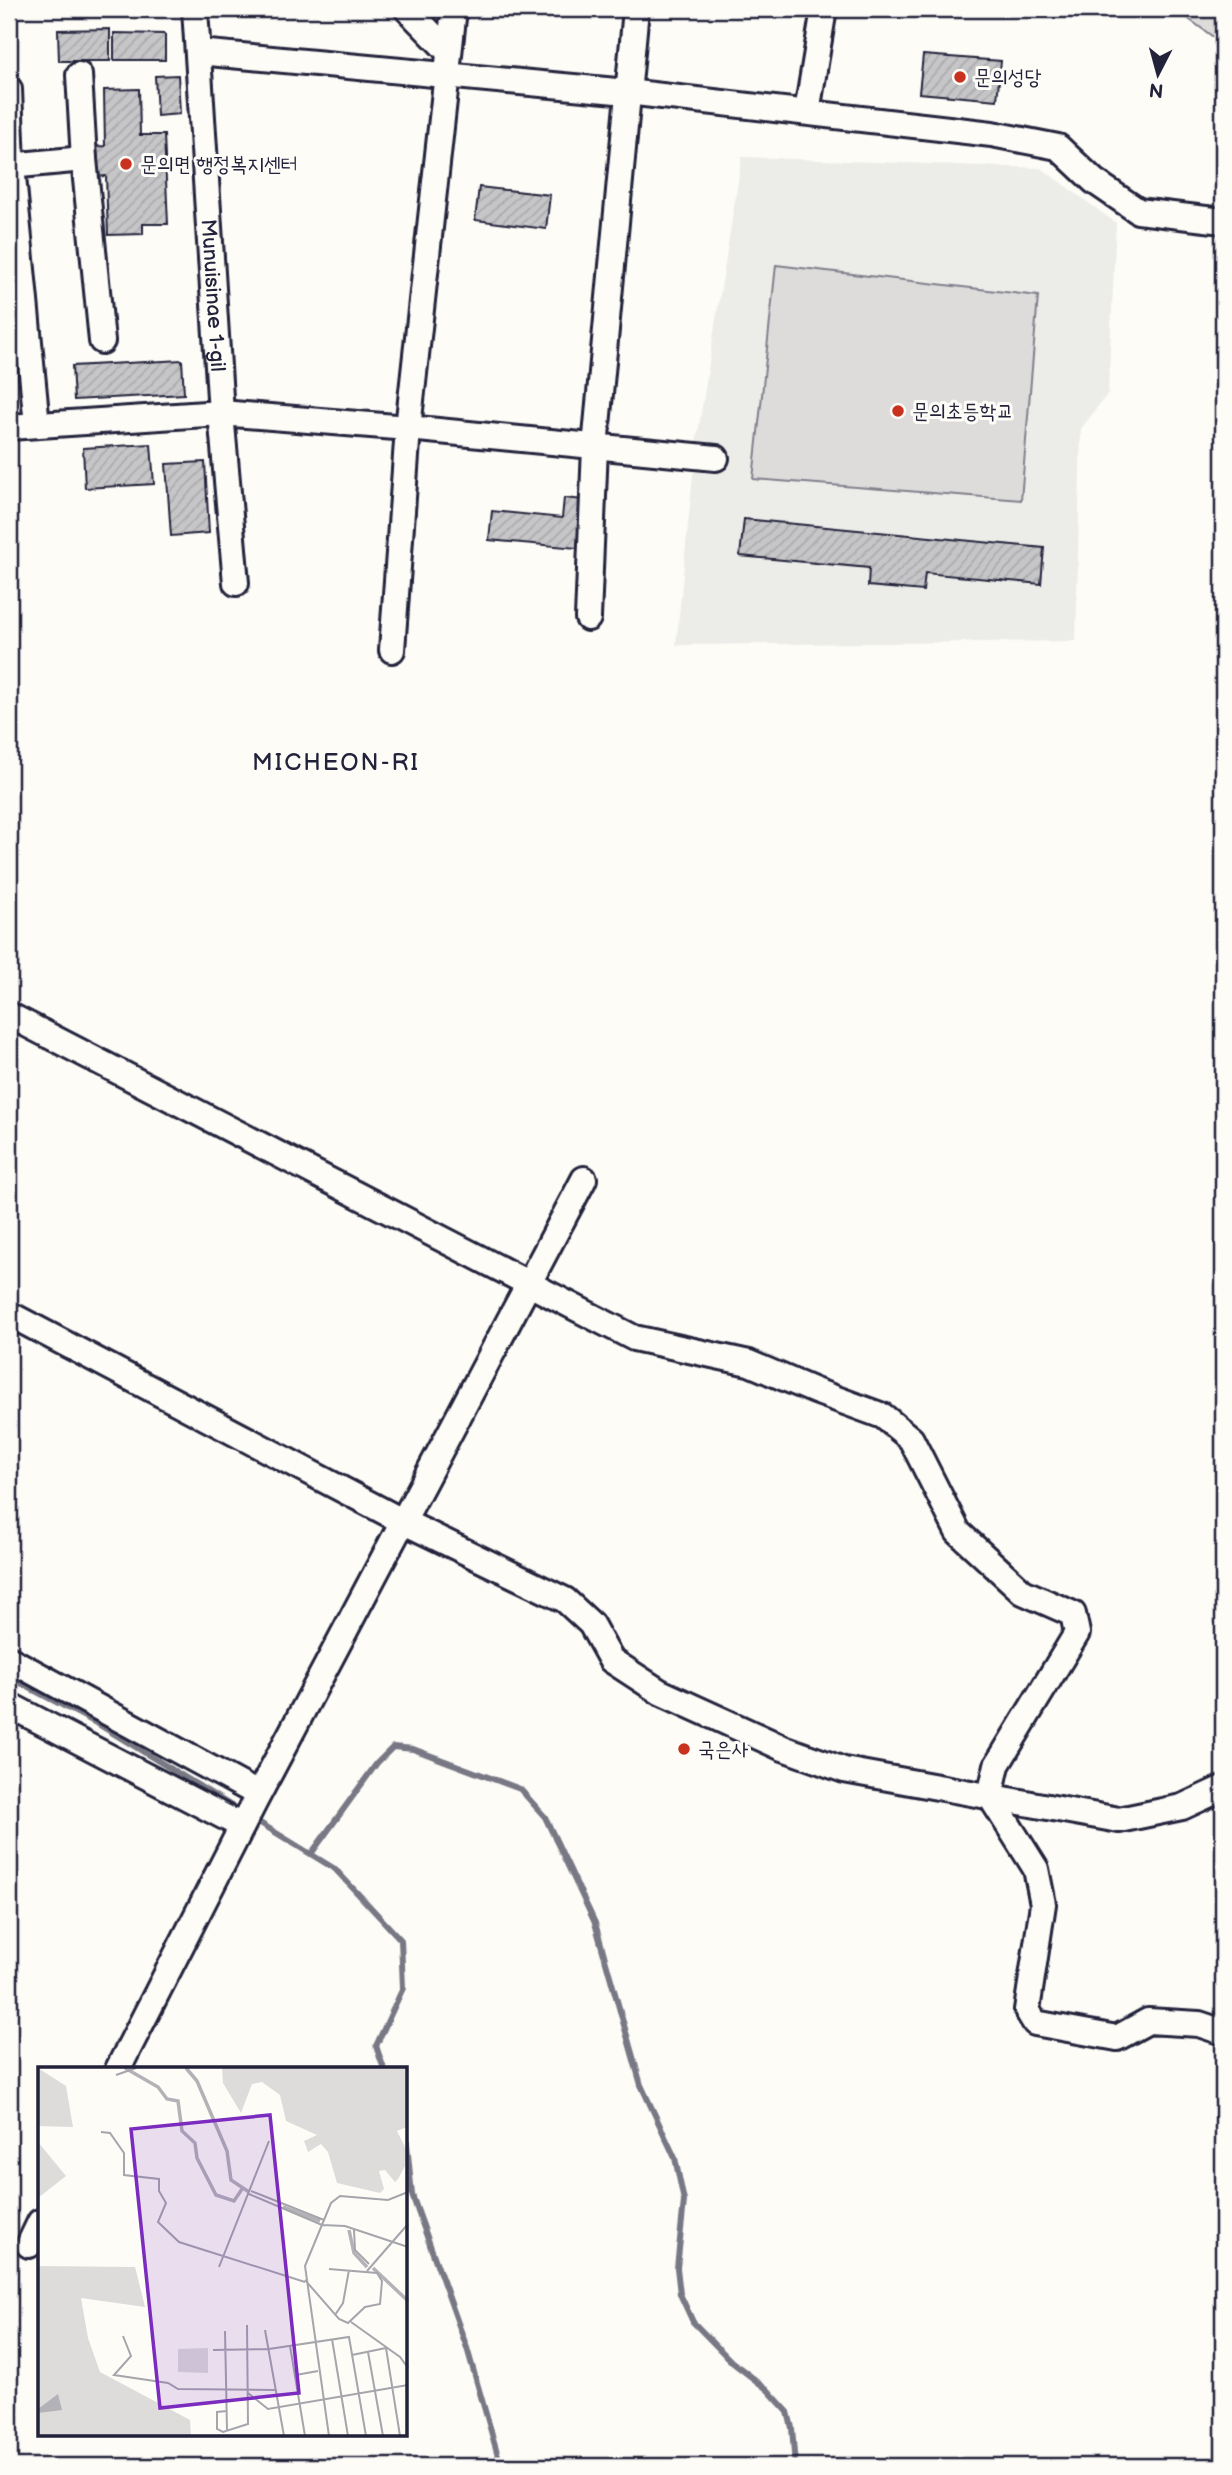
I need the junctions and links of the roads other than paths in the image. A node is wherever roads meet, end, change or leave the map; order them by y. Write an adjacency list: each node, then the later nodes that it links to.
1 (195, 9): 6 (street, Munuisinae 1-gil)
2 (407, 9): 7 (street)
3 (454, 9): 7 (street)
4 (636, 9): 10 (street)
5 (824, 9): 11 (street)
6 (198, 52): 7 (street); 16 (street, Munuisinae 1-gil)
7 (448, 64): 10 (street); 19 (street)
8 (79, 75): 12 (street)
9 (9, 89): 13 (street)
10 (627, 92): 11 (street); 20 (street)
11 (807, 112): 14 (street)
12 (84, 159): 13 (street); 15 (street)
13 (10, 166): 17 (street)
14 (1223, 221)
15 (102, 341)
16 (221, 413): 17 (street); 19 (street); 22 (street, Munuisinae 1-gil)
17 (37, 425): 18 (street)
18 (9, 427)
19 (408, 428): 20 (street); 24 (street)
20 (595, 447): 21 (street); 23 (street)
21 (716, 458)
22 (236, 583)
23 (588, 618)
24 (392, 650)
25 (9, 1015): 27 (street)
26 (584, 1179): 27 (street)
27 (530, 1284): 29 (street); 33 (street)
28 (9, 1314): 29 (street)
29 (402, 1521): 33 (street); 34 (street)
30 (9, 1659): 34 (street)
31 (9, 1704): 34 (street)
32 (1223, 1788): 33 (street)
33 (990, 1796): 35 (street)
34 (250, 1810): 36 (street)
35 (1223, 2032)
36 (119, 2067)
37 (38, 2226): 38 (street)
38 (29, 2245)

